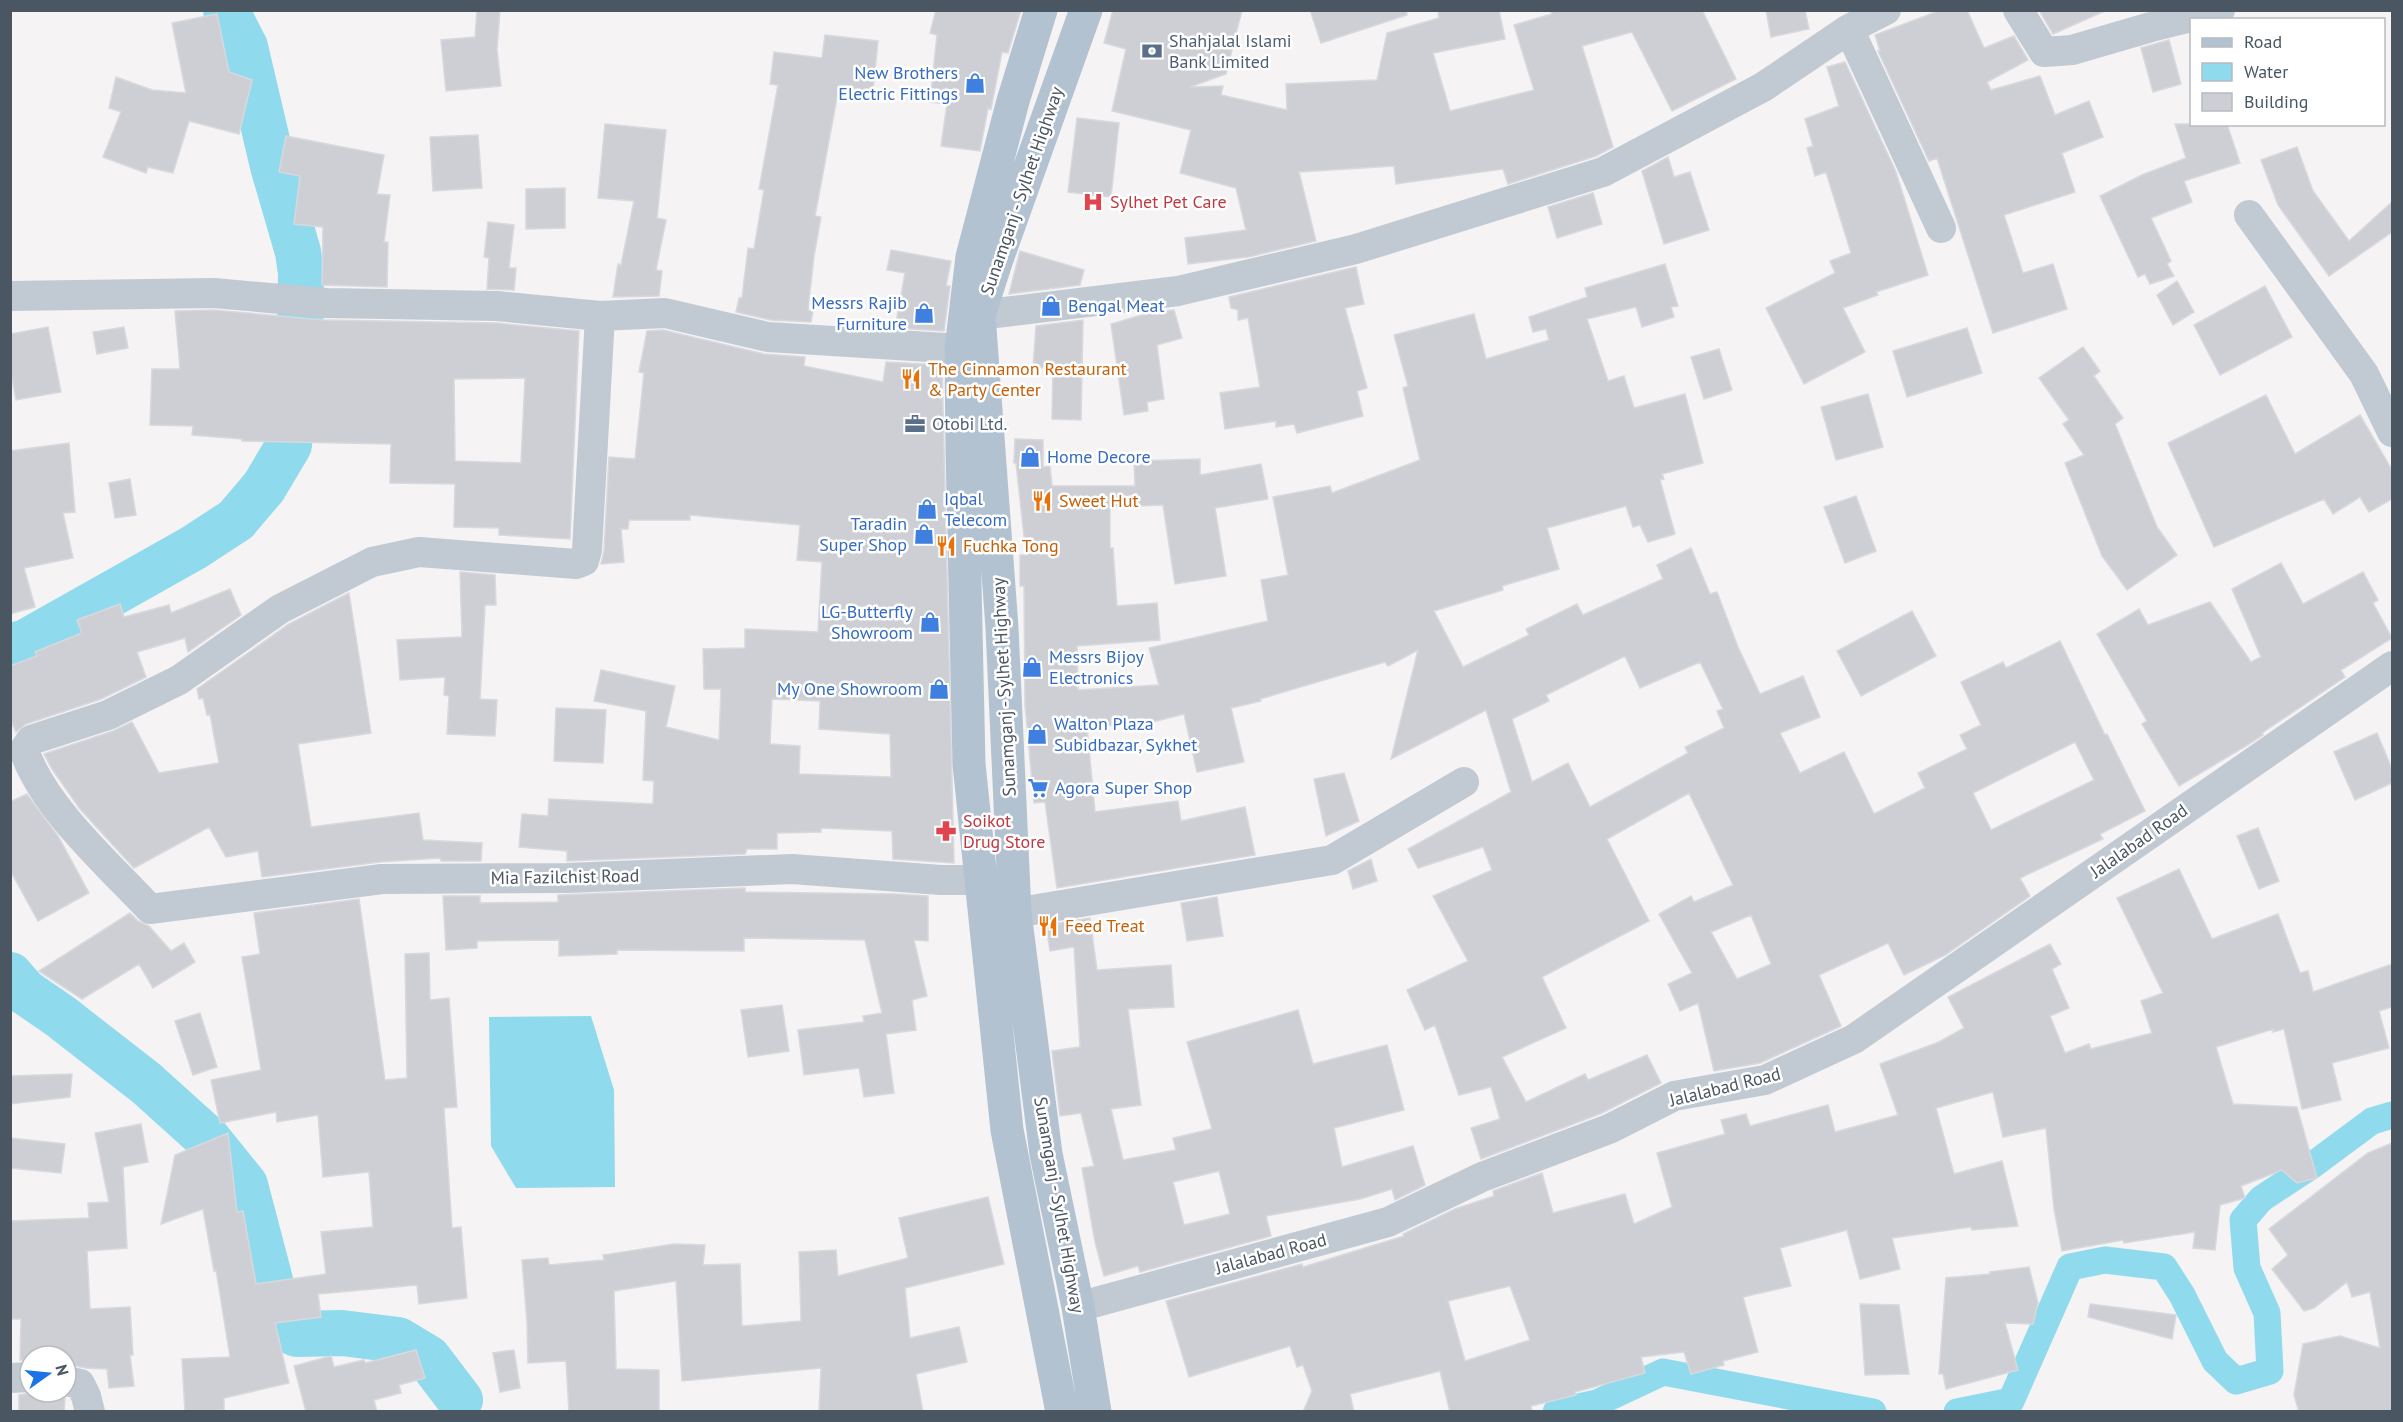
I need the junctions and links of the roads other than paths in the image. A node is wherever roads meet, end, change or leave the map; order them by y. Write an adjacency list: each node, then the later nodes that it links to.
1 (1041, 10): 12 (main road, Sunamganj - Sylhet Highway)
2 (1086, 10): 10 (main road, Sunamganj - Sylhet Highway)
3 (1886, 10): 6 (street)
4 (2018, 10): 5 (street)
5 (2220, 10)
6 (1849, 29): 8 (street); 10 (street)
7 (2249, 215): 13 (street)
8 (1941, 228)
9 (10, 296): 11 (street)
10 (980, 315): 17 (main road, Sunamganj - Sylhet Highway)
11 (600, 316): 12 (street); 16 (street, Mia Fazilchist Road)
12 (961, 350): 16 (main road, Sunamganj - Sylhet Highway)
13 (2392, 432)
14 (2392, 666): 18 (street, Jalalabad Road)
15 (1464, 782): 17 (street)
16 (981, 880): 22 (main road, Sunamganj - Sylhet Highway)
17 (1015, 913): 18 (main road, Sunamganj - Sylhet Highway)
18 (1078, 1307): 20 (main road, Sunamganj - Sylhet Highway)
19 (78, 1384): 21 (street)
20 (1095, 1409)
21 (90, 1412)
22 (1062, 1412)

